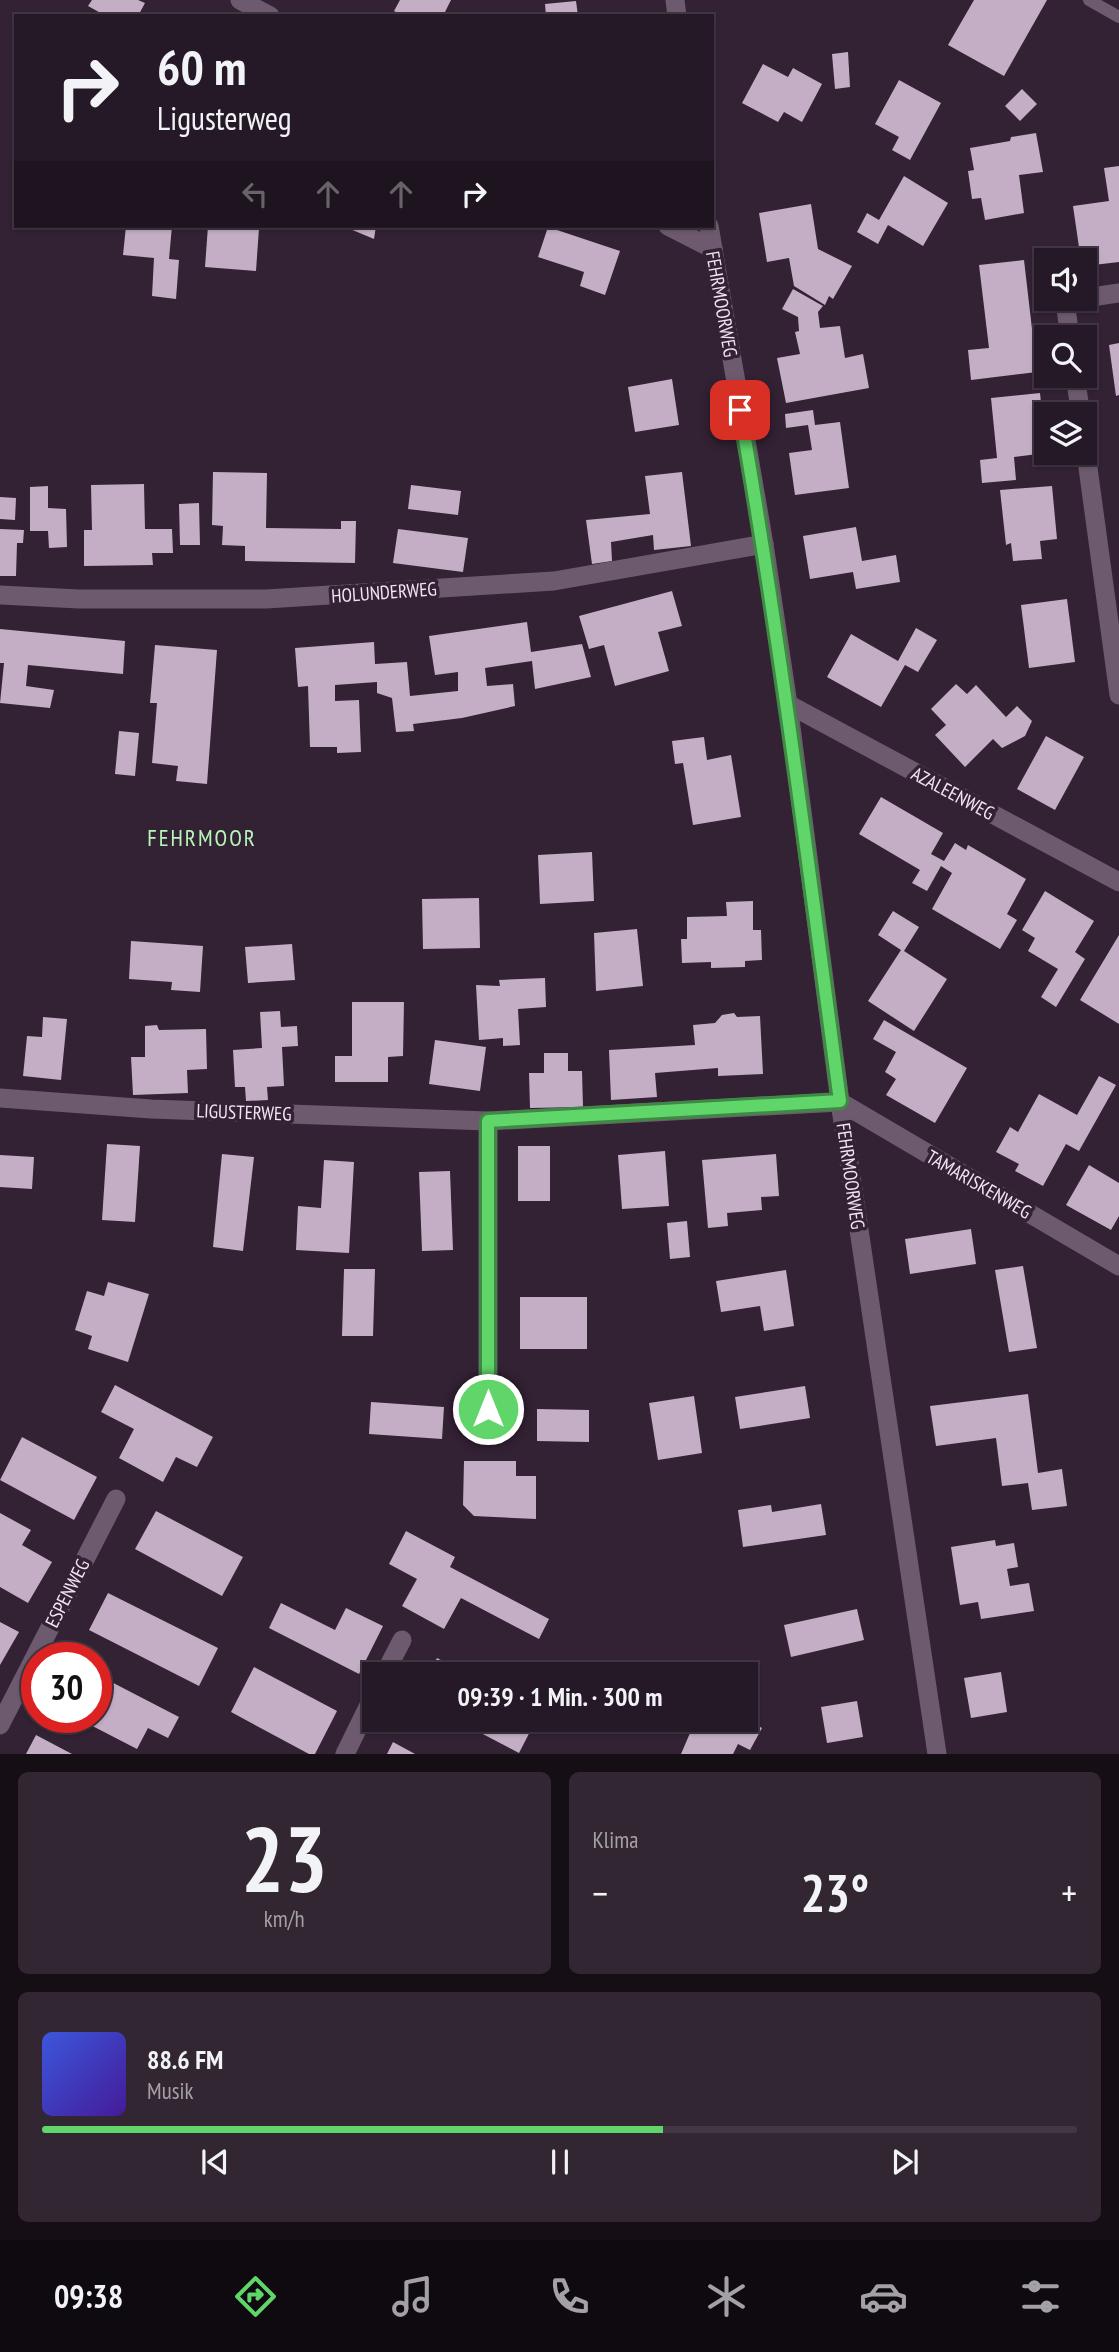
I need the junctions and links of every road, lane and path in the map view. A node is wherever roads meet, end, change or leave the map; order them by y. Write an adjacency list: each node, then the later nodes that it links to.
1 (240, 0): 3 (street)
2 (1089, 0): 4 (lane)
3 (265, 14)
4 (1119, 18)
5 (672, 228): 7 (street)
6 (709, 228): 7 (street, FEHRMOORWEG)
7 (713, 249): 11 (street, FEHRMOORWEG)
8 (1119, 293): 9 (street)
9 (1097, 296)
10 (1088, 465): 13 (street)
11 (764, 544): 12 (street, HOLUNDERWEG); 14 (street, FEHRMOORWEG)
12 (0, 595)
13 (1119, 695)
14 (788, 704): 15 (street, AZALEENWEG); 17 (street, FEHRMOORWEG)
15 (1119, 881)
16 (0, 1098): 18 (street, LIGUSTERWEG)
17 (840, 1101): 18 (street, LIGUSTERWEG); 19 (street, TAMARISKENWEG); 27 (street, FEHRMOORWEG)
18 (488, 1121): 20 (street)
19 (1119, 1266)
20 (488, 1409)
21 (116, 1499): 25 (street, ESPENWEG)
22 (402, 1640): 23 (street)
23 (391, 1662)
24 (362, 1719): 26 (street)
25 (0, 1725)
26 (345, 1754)
27 (937, 1754)

